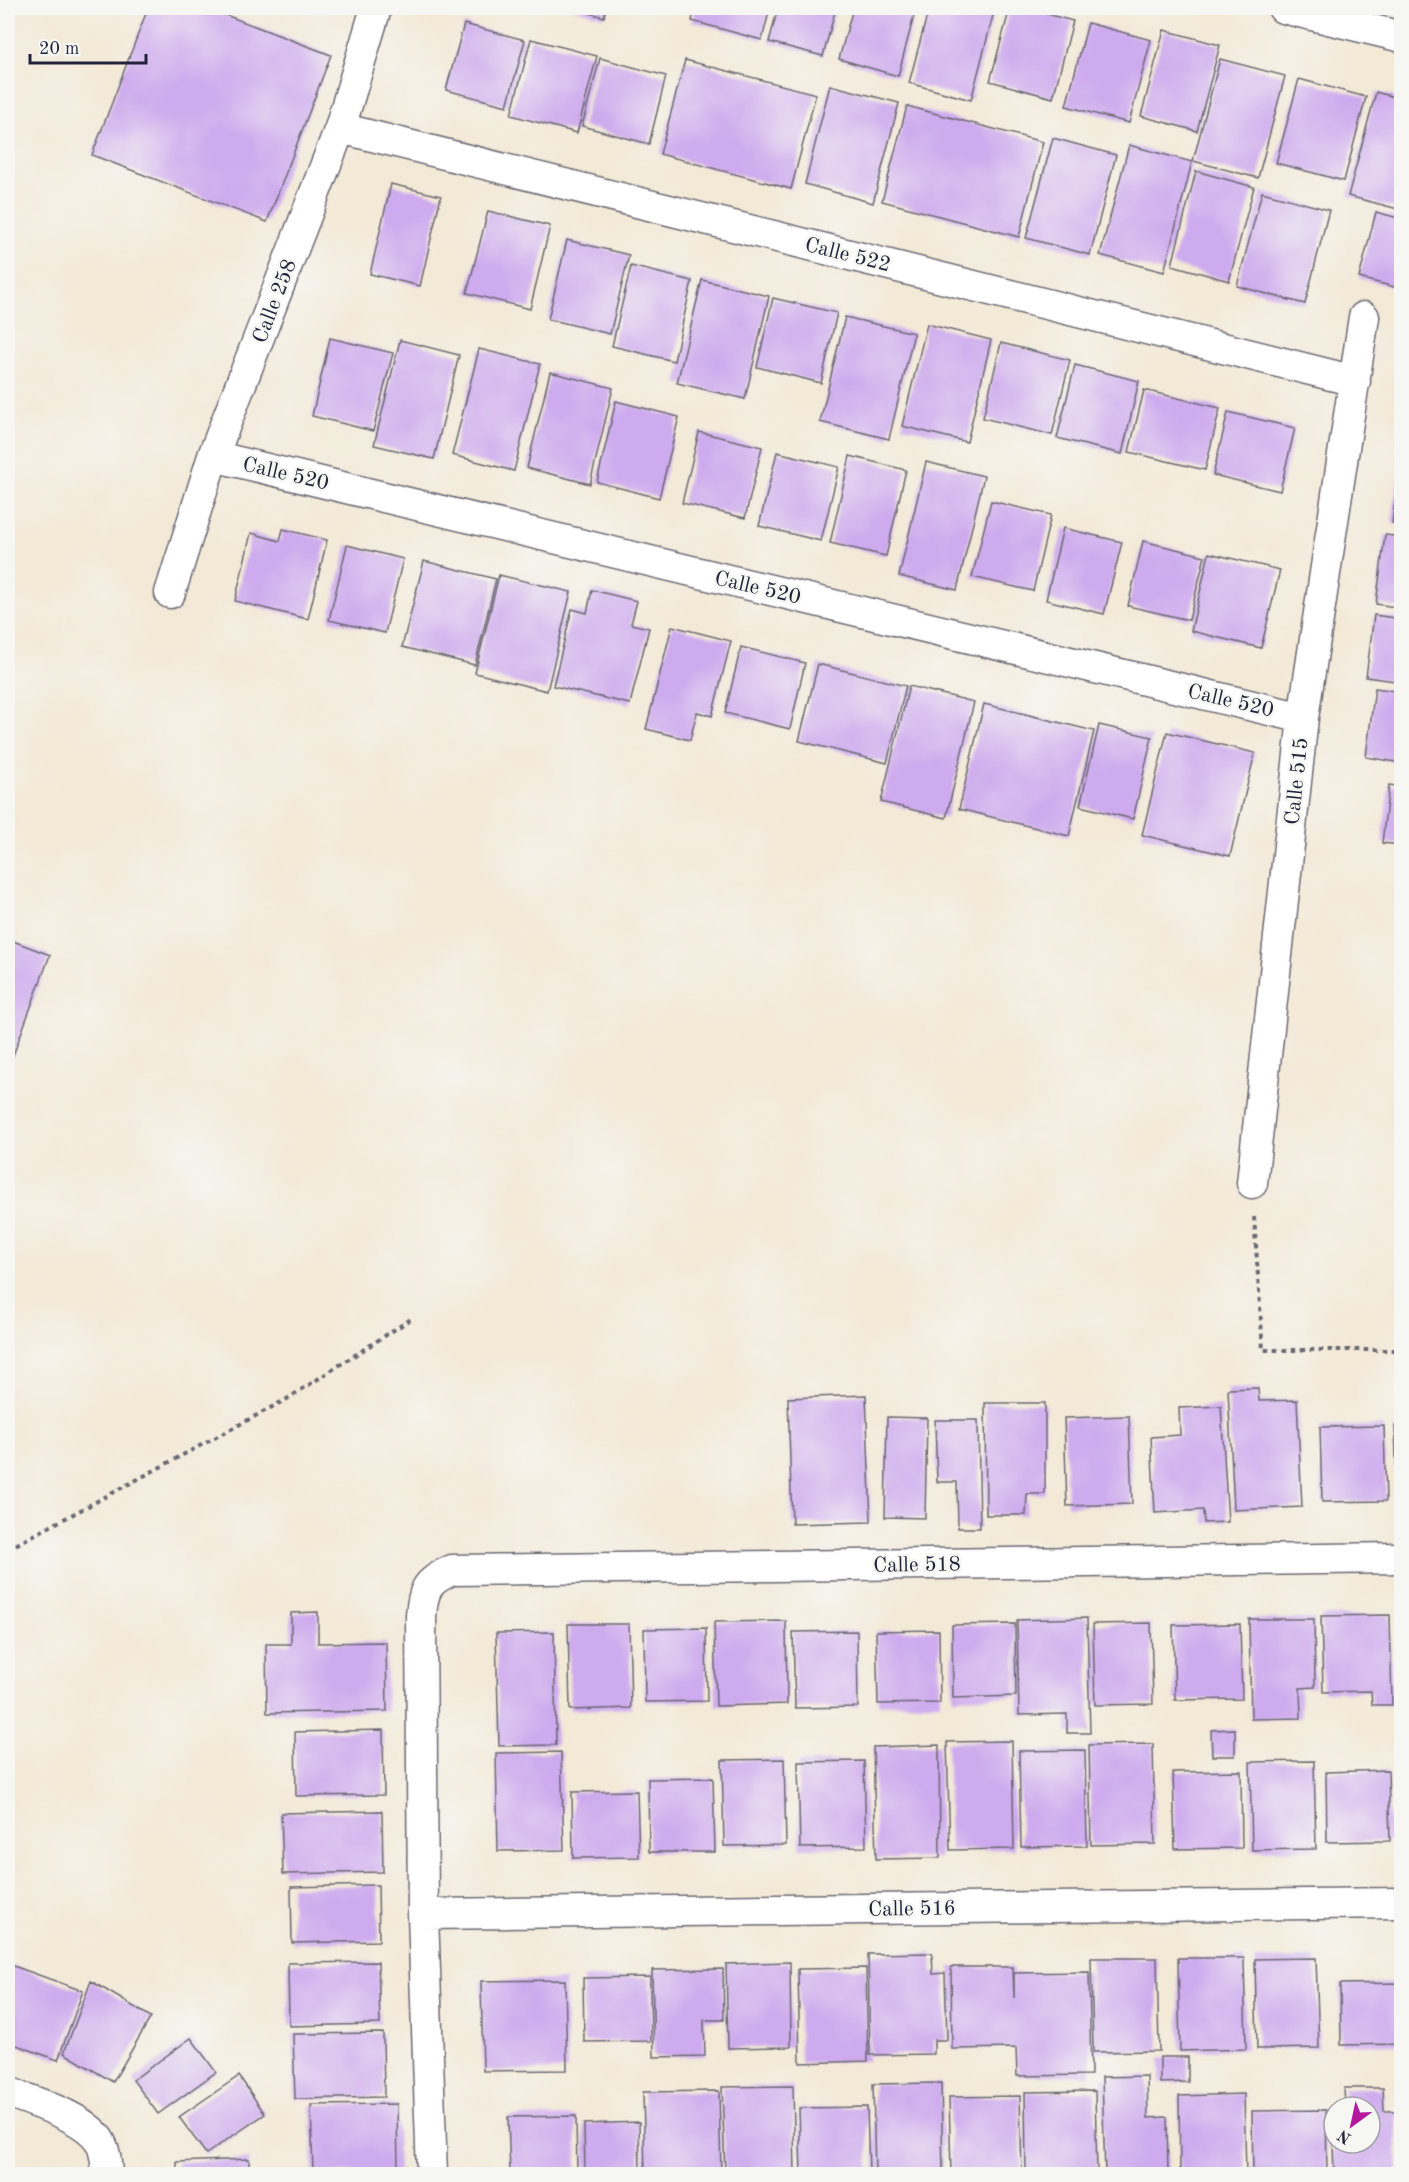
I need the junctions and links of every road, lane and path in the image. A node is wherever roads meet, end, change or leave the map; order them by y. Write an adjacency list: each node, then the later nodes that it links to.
1 (376, 8): 4 (street, Calle 258)
2 (1283, 8): 3 (street)
3 (1401, 37)
4 (340, 128): 6 (street, Calle 522); 7 (street, Calle 258)
5 (1364, 317): 6 (street, Calle 515)
6 (1355, 381): 9 (street, Calle 515)
7 (213, 456): 8 (street, Calle 258); 9 (street, Calle 520)
8 (170, 593)
9 (1303, 718): 10 (street, Calle 515)
10 (1252, 1183): 12 (path)
11 (414, 1317): 13 (path)
12 (1401, 1350)
13 (8, 1549)
14 (1401, 1558): 16 (street, Calle 518)
15 (1401, 1902): 16 (street, Calle 516)
16 (423, 1914): 19 (street)
17 (8, 2092): 18 (street)
18 (107, 2175)
19 (432, 2175)

